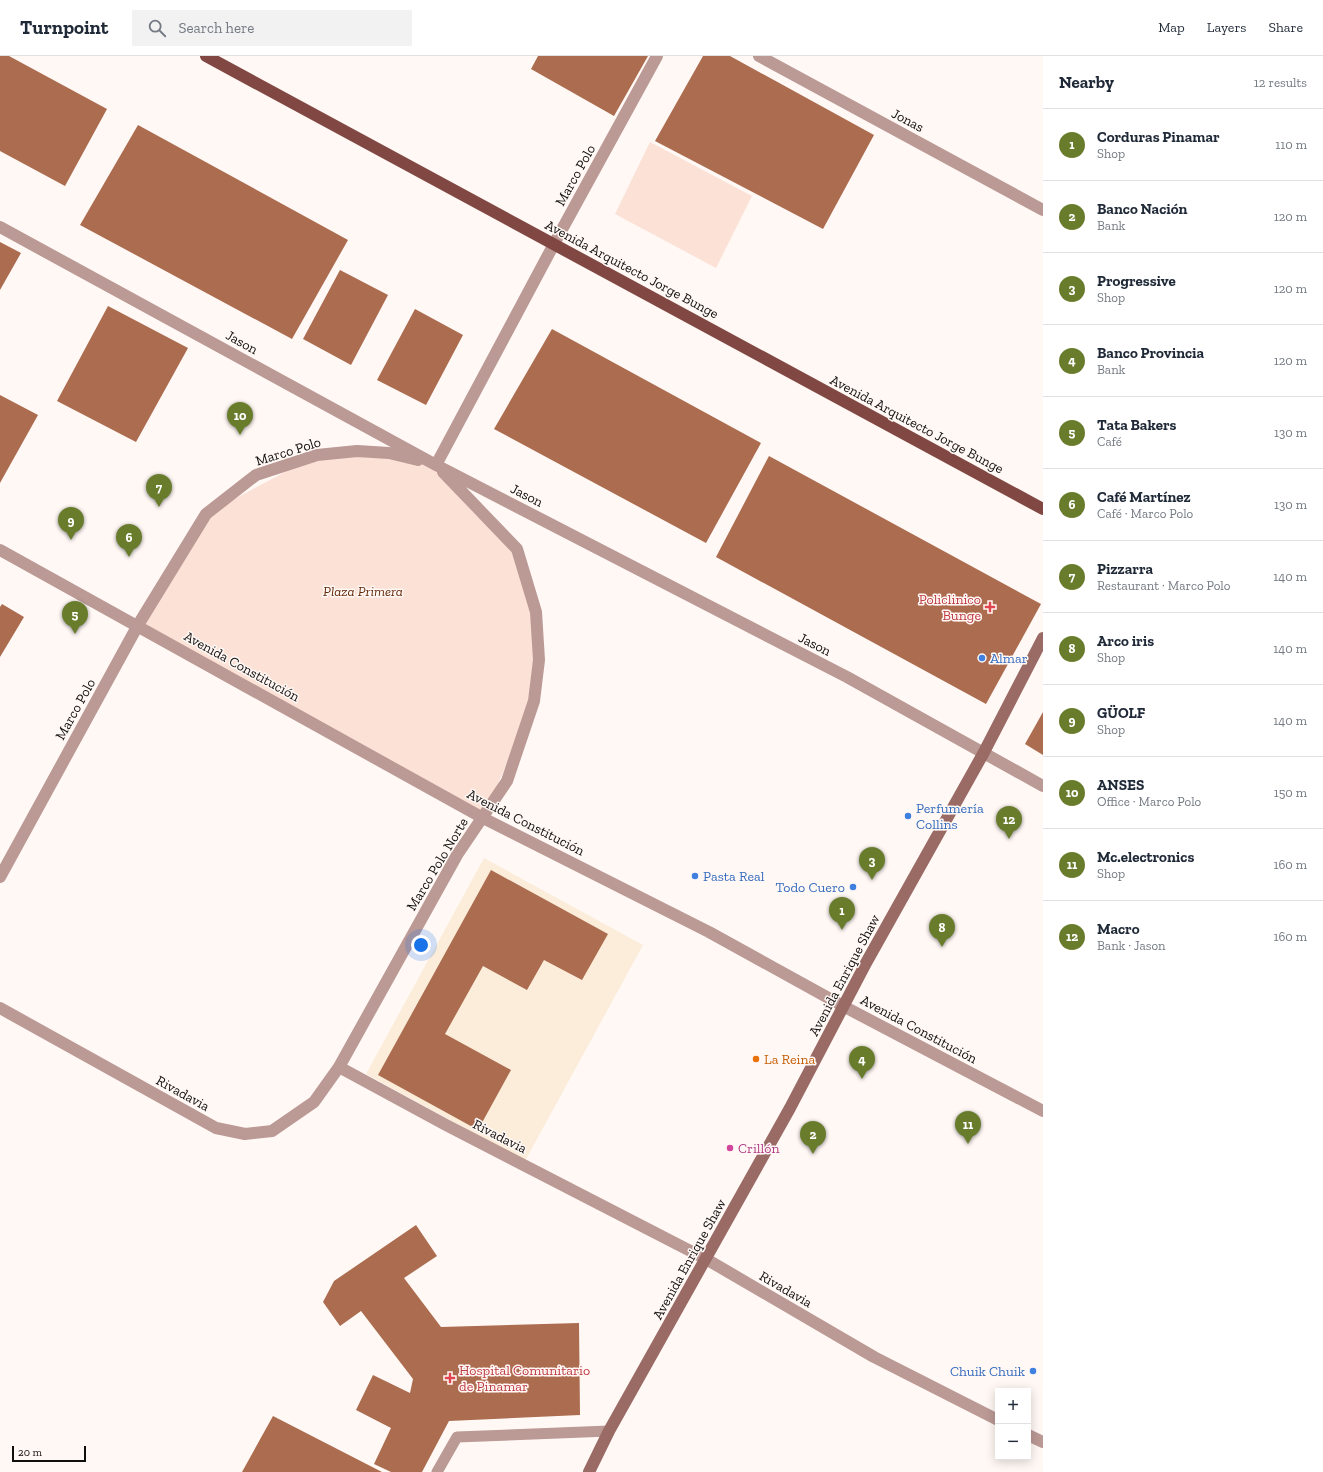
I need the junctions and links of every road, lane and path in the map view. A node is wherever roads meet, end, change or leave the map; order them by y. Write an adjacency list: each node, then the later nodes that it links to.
1 (206, 56): 6 (main road, Avenida Arquitecto Jorge Bunge)
2 (658, 56): 6 (street, Marco Polo)
3 (759, 56): 4 (street, Jonas)
4 (1043, 210)
5 (0, 227): 7 (street, Jason)
6 (554, 244): 7 (street, Marco Polo); 8 (main road, Avenida Arquitecto Jorge Bunge)
7 (436, 465): 10 (street, Marco Polo); 12 (street, Jason); 14 (street, Marco Polo Norte)
8 (1043, 509)
9 (0, 550): 10 (street, Avenida Constitución)
10 (138, 625): 14 (street, Avenida Constitución); 15 (street, Marco Polo)
11 (1043, 638): 12 (main road, Avenida Enrique Shaw)
12 (983, 754): 13 (street, Jason); 16 (main road, Avenida Enrique Shaw)
13 (1043, 786)
14 (483, 818): 16 (street, Avenida Constitución); 18 (street, Marco Polo Norte)
15 (0, 875)
16 (843, 1006): 19 (street, Avenida Constitución); 20 (main road, Avenida Enrique Shaw)
17 (0, 1008): 18 (street, Rivadavia)
18 (339, 1067): 20 (street, Rivadavia)
19 (1043, 1111)
20 (706, 1259): 21 (street, Rivadavia); 22 (main road, Avenida Enrique Shaw)
21 (995, 1418)
22 (609, 1431): 25 (lane); 26 (main road, Avenida Enrique Shaw)
23 (1031, 1436): 24 (street)
24 (1043, 1442)
25 (436, 1472)
26 (589, 1472)

